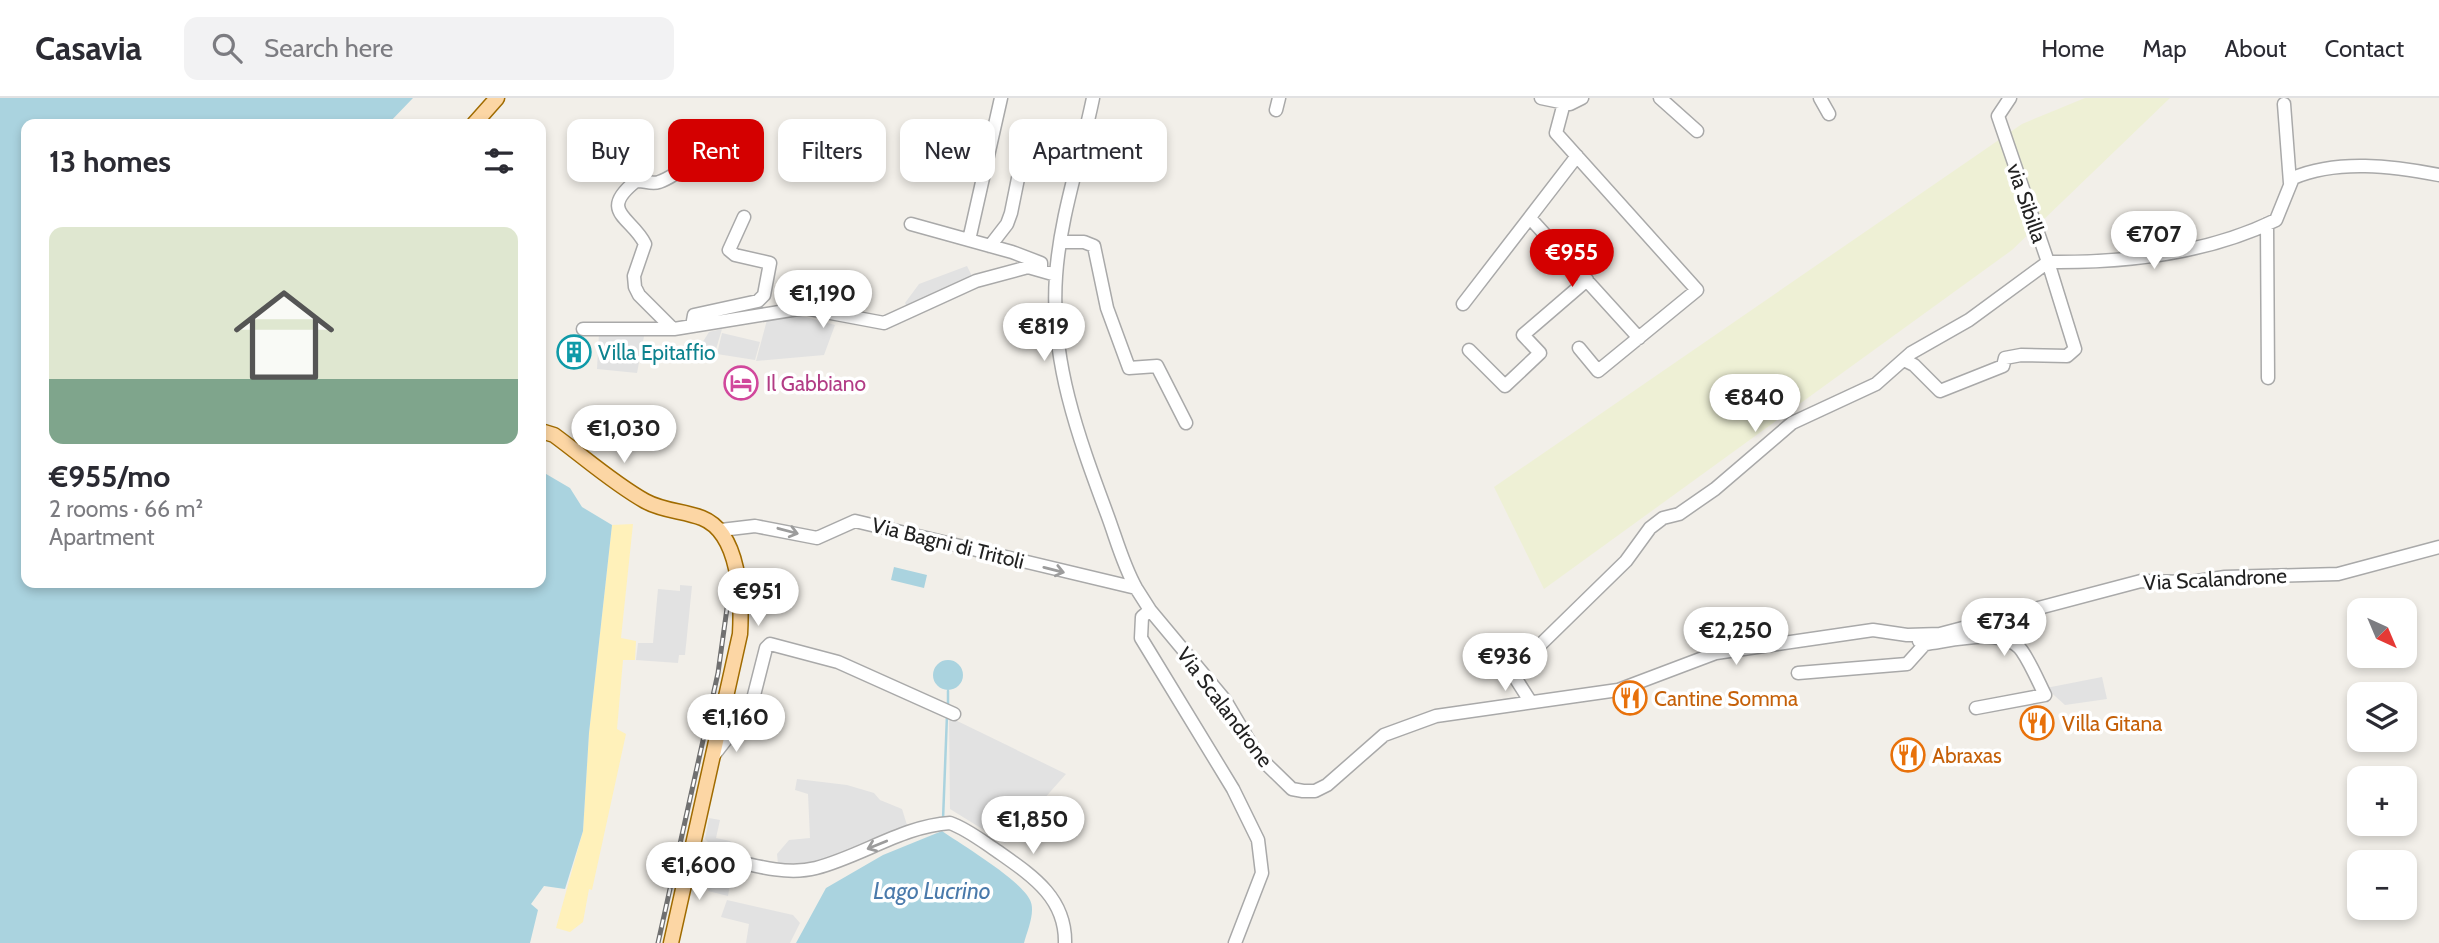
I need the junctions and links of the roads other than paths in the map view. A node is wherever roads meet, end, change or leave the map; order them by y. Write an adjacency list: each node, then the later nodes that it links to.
1 (497, 98): 12 (main road)
2 (1001, 98): 23 (street)
3 (1093, 98): 24 (street)
4 (1541, 98): 9 (street)
5 (1582, 98): 9 (street)
6 (1660, 98): 13 (street)
7 (1820, 98): 11 (street)
8 (2010, 98): 26 (street, via Sibilla)
9 (1564, 103): 14 (street)
10 (2284, 104): 18 (street)
11 (1829, 114)
12 (478, 119)
13 (1697, 131)
14 (1577, 156): 20 (street); 34 (street)
15 (668, 174): 32 (street)
16 (2439, 175): 18 (street)
17 (1017, 182): 25 (street)
18 (2290, 183): 22 (street)
19 (744, 217): 31 (street)
20 (1530, 218): 29 (street); 30 (street)
21 (911, 224): 23 (street)
22 (2267, 224): 26 (street, via Sibilla); 38 (street)
23 (969, 240): 25 (street)
24 (1061, 242): 28 (street); 39 (street)
25 (990, 246): 27 (street)
26 (2048, 262): 37 (street); 37 (street)
27 (1042, 271): 28 (street); 31 (street)
28 (1056, 275): 43 (street)
29 (1587, 281): 34 (street); 36 (street)
30 (1463, 304)
31 (692, 326): 32 (street)
32 (672, 328): 33 (street)
33 (583, 329)
34 (1639, 338): 35 (street)
35 (1579, 348)
36 (1469, 351)
37 (1904, 360): 48 (street)
38 (2268, 378)
39 (1186, 424)
40 (546, 433): 41 (main road)
41 (721, 530): 43 (street, Via Bagni di Tritoli, one-way to 43); 51 (main road)
42 (2439, 547): 45 (street, Via Scalandrone)
43 (1136, 588): 44 (street)
44 (1150, 610): 48 (street, Via Scalandrone); 57 (street)
45 (1907, 635): 46 (street); 48 (street, Via Scalandrone)
46 (1925, 644): 47 (street); 49 (street)
47 (1798, 673)
48 (1530, 701)
49 (1976, 708)
50 (949, 712): 52 (street)
51 (720, 717): 52 (street); 53 (main road)
52 (735, 727): 53 (street)
53 (710, 760): 54 (main road)
54 (693, 852): 55 (main road); 56 (street, one-way to 54)
55 (671, 943)
56 (1065, 943)
57 (1235, 943)

